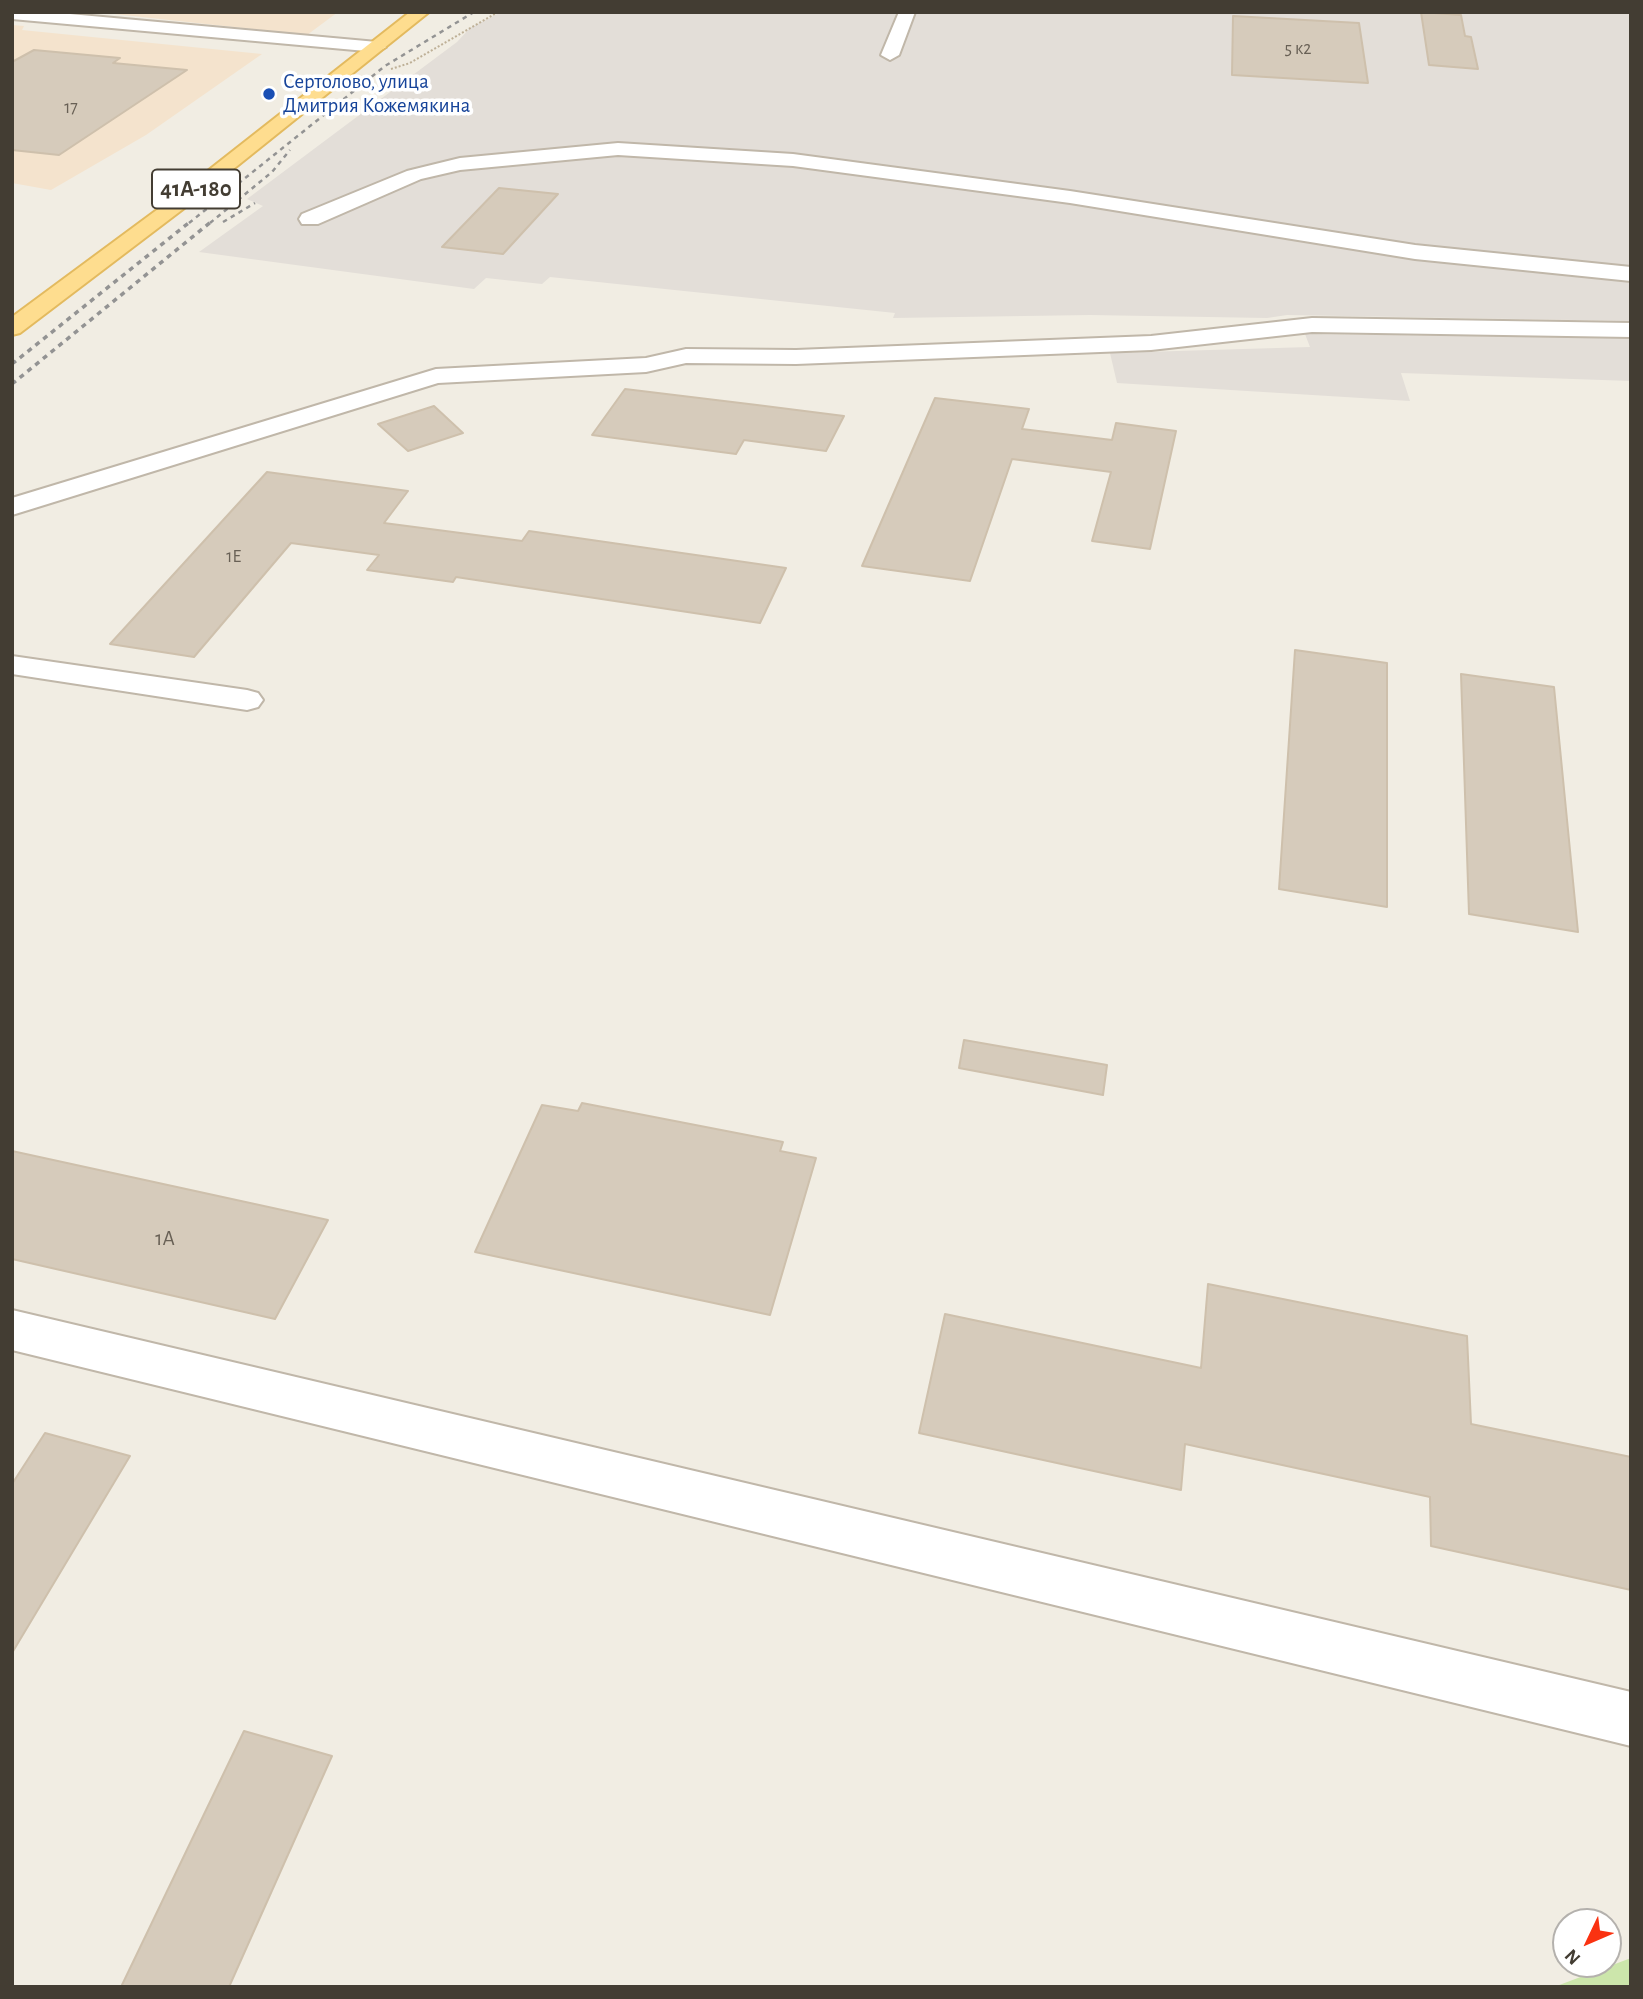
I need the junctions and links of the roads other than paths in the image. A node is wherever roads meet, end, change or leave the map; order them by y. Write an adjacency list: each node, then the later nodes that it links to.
1 (212, 12): 8 (street)
2 (399, 12): 11 (main road, 41А-180)
3 (421, 12): 12 (main road, 41А-180)
4 (907, 12): 13 (street)
5 (12, 14): 6 (street)
6 (41, 18): 7 (street); 9 (street)
7 (78, 22): 8 (street); 10 (street)
8 (185, 31): 11 (street)
9 (12, 33)
10 (53, 37)
11 (355, 46): 12 (street); 16 (main road, 41А-180)
12 (377, 47): 17 (main road, 41А-180)
13 (890, 55)
14 (310, 219): 15 (street)
15 (1631, 274)
16 (12, 306)
17 (12, 328)
18 (1631, 330): 19 (street)
19 (12, 507)
20 (12, 665): 21 (street)
21 (247, 700)
22 (12, 1330): 23 (street)
23 (1631, 1719)

